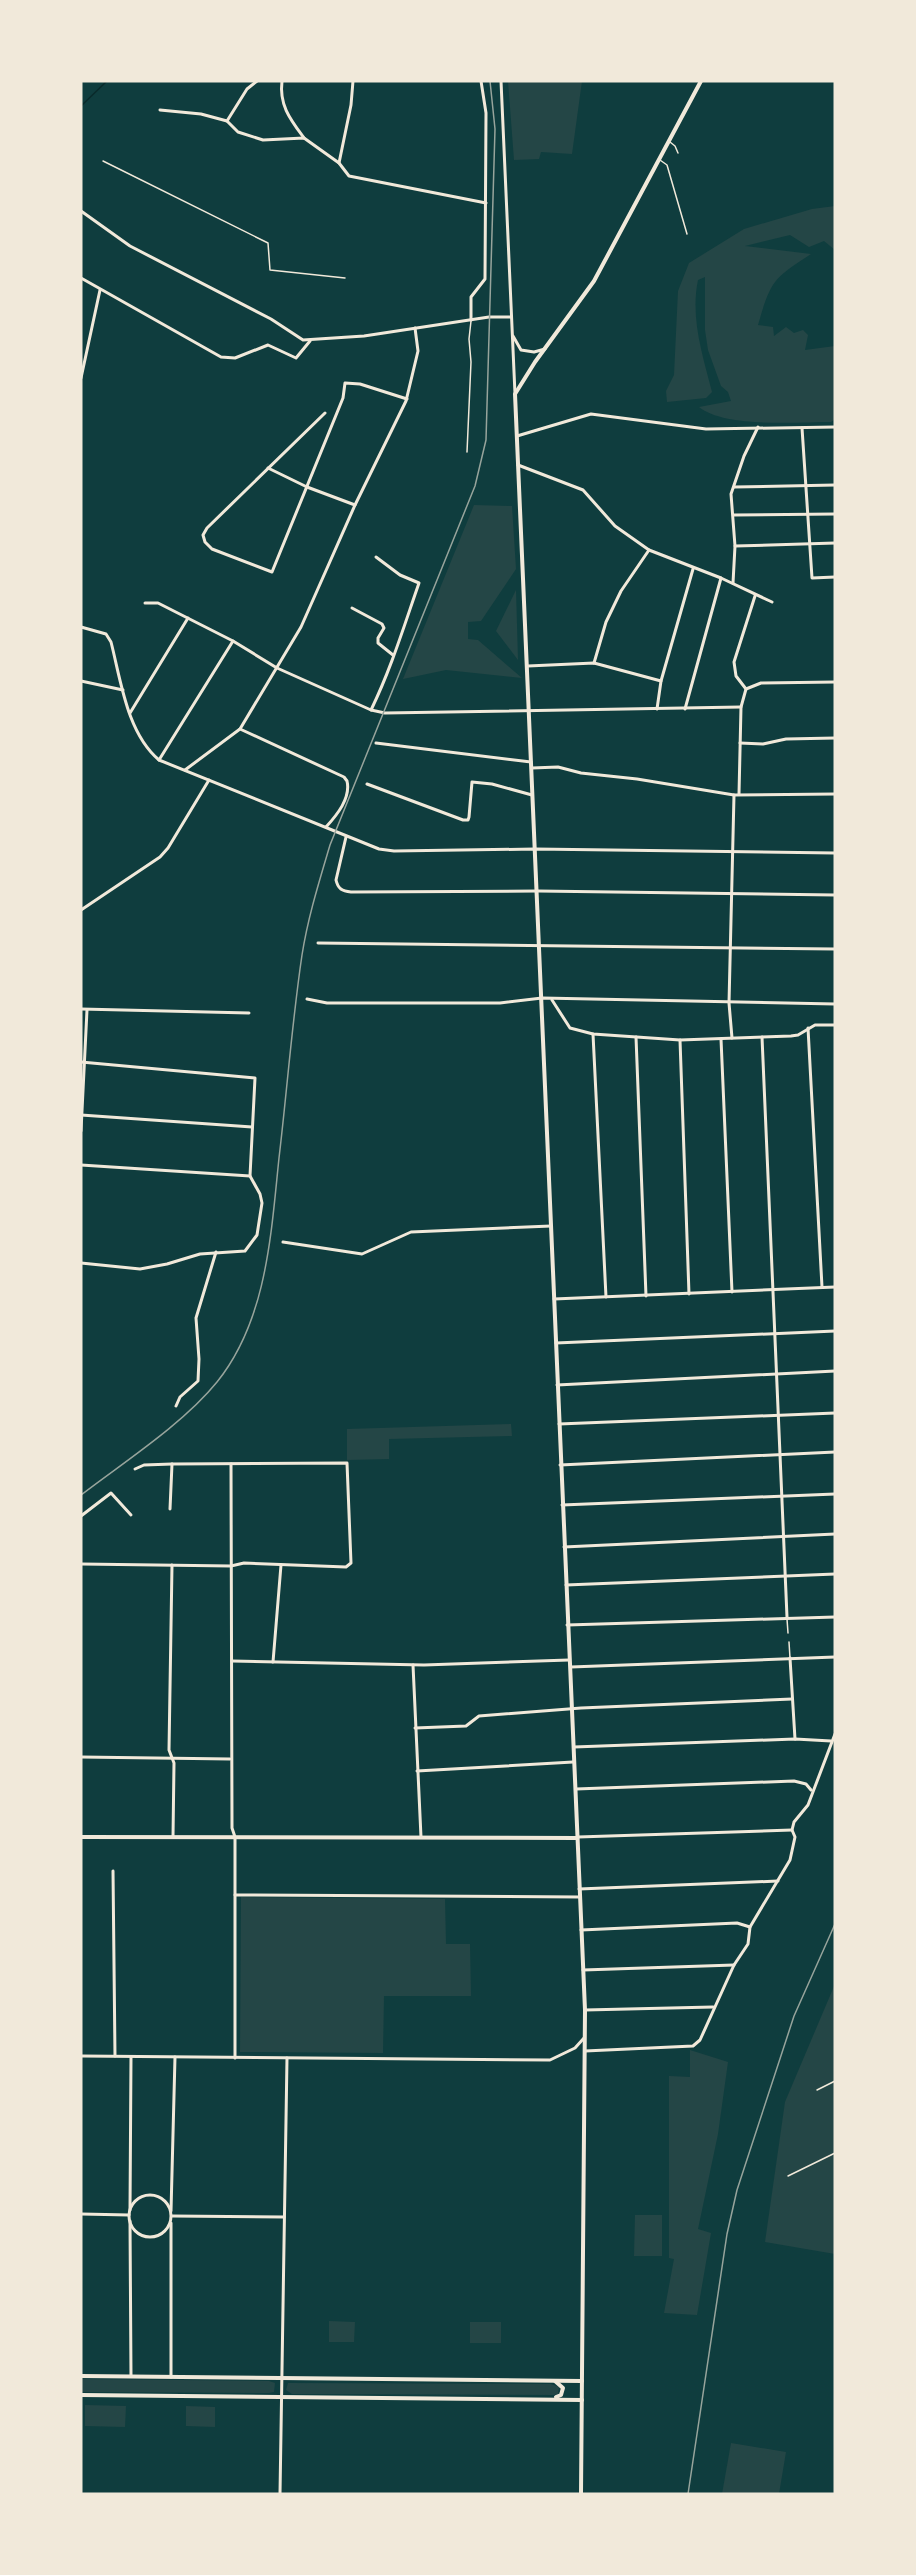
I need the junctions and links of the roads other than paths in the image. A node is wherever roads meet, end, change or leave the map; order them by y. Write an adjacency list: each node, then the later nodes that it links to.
1 (257, 81): 8 (street)
2 (282, 81): 9 (street)
3 (353, 81): 14 (street)
4 (481, 81): 15 (street)
5 (501, 81): 21 (street)
6 (701, 81): 10 (main road)
7 (160, 110): 8 (street)
8 (227, 122): 9 (street)
9 (304, 138): 14 (street)
10 (669, 141): 11 (lane); 12 (main road)
11 (678, 153)
12 (659, 160): 17 (lane); 26 (main road)
13 (103, 161): 19 (lane)
14 (339, 163): 15 (street)
15 (486, 203): 22 (street)
16 (81, 211): 25 (street)
17 (687, 234)
18 (81, 278): 20 (street)
19 (345, 278)
20 (100, 290): 25 (street); 27 (street)
21 (511, 317): 22 (street); 24 (street)
22 (471, 320): 23 (street); 35 (lane)
23 (415, 328): 25 (street); 29 (street)
24 (512, 334): 26 (street); 28 (street)
25 (310, 341)
26 (545, 349): 28 (main road)
27 (81, 378)
28 (515, 394): 34 (main road)
29 (407, 399): 40 (street); 42 (street)
30 (325, 412): 37 (street)
31 (758, 427): 33 (street); 34 (street); 41 (street)
32 (835, 427): 33 (street)
33 (802, 428): 39 (street)
34 (517, 436): 36 (main road)
35 (467, 452)
36 (518, 465): 49 (street); 64 (main road)
37 (268, 468): 40 (street); 40 (street)
38 (835, 485): 39 (street)
39 (806, 486): 41 (street); 43 (street)
40 (307, 487): 42 (street)
41 (734, 487): 45 (street)
42 (355, 505): 65 (street)
43 (808, 514): 44 (street); 45 (street); 46 (street)
44 (835, 514)
45 (734, 515): 48 (street)
46 (810, 543): 47 (street); 48 (street); 53 (street)
47 (835, 543)
48 (735, 546): 54 (street)
49 (649, 550): 51 (street); 63 (street)
50 (376, 557): 62 (street)
51 (693, 569): 52 (street); 67 (street)
52 (721, 578): 54 (street); 73 (street)
53 (835, 578)
54 (733, 583): 55 (street)
55 (755, 596): 56 (street); 69 (street)
56 (772, 602)
57 (145, 603): 59 (street)
58 (352, 608): 62 (street)
59 (188, 618): 61 (street); 76 (street)
60 (81, 627): 70 (street)
61 (233, 641): 65 (street); 81 (street)
62 (393, 655): 74 (street)
63 (594, 663): 64 (street); 67 (street)
64 (528, 666): 75 (main road)
65 (277, 668): 74 (street); 77 (street)
66 (81, 681): 70 (street)
67 (661, 681): 72 (street)
68 (835, 682): 69 (street)
69 (746, 689): 71 (street)
70 (123, 690): 76 (street)
71 (741, 707): 73 (street); 80 (street)
72 (657, 709): 73 (street); 75 (street)
73 (685, 709)
74 (371, 710): 75 (street)
75 (530, 712): 82 (main road)
76 (130, 713): 81 (street)
77 (240, 729): 83 (street); 90 (street)
78 (835, 738): 80 (street)
79 (376, 743): 82 (street)
80 (740, 743): 86 (street)
81 (159, 760): 83 (street)
82 (532, 765): 88 (main road); 89 (street)
83 (185, 770): 84 (street)
84 (209, 780): 90 (street); 98 (street)
85 (367, 784): 88 (street)
86 (739, 794): 87 (street); 89 (street)
87 (835, 794)
88 (533, 795): 92 (main road)
89 (734, 795): 93 (street)
90 (326, 827): 91 (street)
91 (346, 837): 92 (street); 95 (street)
92 (535, 849): 93 (street); 95 (main road)
93 (733, 851): 94 (street); 96 (street)
94 (835, 853)
95 (538, 891): 96 (street); 100 (main road)
96 (731, 892): 97 (street); 101 (street)
97 (835, 895)
98 (81, 910)
99 (318, 943): 100 (street)
100 (538, 947): 101 (street); 103 (main road)
101 (730, 947): 102 (street); 106 (street)
102 (835, 949)
103 (542, 998): 104 (street); 105 (street); 125 (main road)
104 (307, 999)
105 (552, 1000): 106 (street); 113 (street)
106 (729, 1003): 107 (street); 117 (street)
107 (835, 1004)
108 (81, 1009): 109 (street)
109 (87, 1009): 110 (street); 119 (street)
110 (249, 1013)
111 (835, 1025): 112 (street)
112 (808, 1028): 115 (street); 129 (street)
113 (592, 1034): 114 (street); 135 (street)
114 (636, 1037): 118 (street); 134 (street)
115 (762, 1037): 117 (street); 131 (street)
116 (721, 1038): 117 (street); 118 (street); 132 (street)
117 (732, 1038)
118 (680, 1040): 133 (street)
119 (83, 1062): 120 (street); 121 (street)
120 (82, 1115): 121 (street); 122 (street)
121 (252, 1127): 124 (street)
122 (81, 1131)
123 (81, 1165): 124 (street)
124 (250, 1176): 127 (street)
125 (551, 1226): 126 (street); 136 (main road)
126 (283, 1242)
127 (216, 1252): 128 (street); 143 (street)
128 (81, 1263)
129 (822, 1287): 130 (street); 131 (street)
130 (835, 1287)
131 (773, 1290): 132 (street); 138 (street)
132 (732, 1292): 133 (street)
133 (689, 1294): 134 (street)
134 (646, 1296): 135 (street)
135 (606, 1297): 136 (street)
136 (554, 1299): 139 (main road)
137 (835, 1331): 138 (street)
138 (776, 1333): 139 (street); 141 (street)
139 (556, 1343): 142 (main road)
140 (835, 1371): 141 (street)
141 (777, 1374): 142 (street); 145 (street)
142 (557, 1385): 146 (main road)
143 (176, 1406)
144 (835, 1413): 145 (street)
145 (779, 1414): 146 (street); 148 (street)
146 (559, 1424): 151 (main road)
147 (835, 1452): 148 (street)
148 (781, 1455): 151 (street); 154 (street)
149 (172, 1464): 150 (street); 152 (street); 156 (street)
150 (231, 1464): 164 (street); 165 (street)
151 (560, 1465): 155 (main road)
152 (135, 1469)
153 (835, 1494): 154 (street)
154 (783, 1496): 155 (street); 160 (street)
155 (562, 1505): 161 (main road)
156 (170, 1509)
157 (131, 1515): 158 (street)
158 (81, 1516)
159 (835, 1534): 160 (street)
160 (784, 1537): 161 (street); 167 (street)
161 (564, 1546): 168 (main road)
162 (81, 1564): 163 (street)
163 (172, 1565): 165 (street); 189 (street)
164 (281, 1565): 165 (street); 178 (street)
165 (231, 1566): 177 (street)
166 (835, 1574): 167 (street)
167 (787, 1576): 168 (street); 169 (street)
168 (566, 1585): 171 (main road)
169 (787, 1617): 170 (street); 171 (street); 172 (lane)
170 (835, 1617)
171 (567, 1625): 176 (main road)
172 (788, 1633)
173 (789, 1642): 175 (lane)
174 (835, 1657): 175 (street)
175 (790, 1659): 180 (street); 181 (street)
176 (569, 1660): 179 (street); 180 (main road)
177 (231, 1661): 178 (street); 190 (street)
178 (273, 1662): 179 (street)
179 (413, 1665): 183 (street)
180 (569, 1667): 182 (main road)
181 (792, 1699): 182 (street); 185 (street)
182 (571, 1710): 183 (street); 187 (main road)
183 (416, 1728): 192 (street)
184 (835, 1734): 186 (street)
185 (795, 1739): 186 (street); 187 (street)
186 (832, 1741): 194 (street)
187 (572, 1747): 191 (main road)
188 (81, 1757): 189 (street)
189 (171, 1759): 190 (street); 197 (street)
190 (230, 1759): 198 (street)
191 (573, 1762): 192 (street); 193 (main road)
192 (417, 1771): 199 (street)
193 (574, 1789): 194 (street); 200 (main road)
194 (812, 1791): 195 (street)
195 (792, 1830): 200 (street); 202 (street)
196 (81, 1837): 197 (main road)
197 (173, 1837): 198 (main road)
198 (235, 1837): 199 (main road); 204 (street)
199 (421, 1837): 200 (main road)
200 (576, 1838): 203 (main road)
201 (114, 1871): 215 (street)
202 (779, 1881): 203 (street); 206 (street)
203 (579, 1888): 205 (main road)
204 (235, 1895): 205 (street); 218 (street)
205 (580, 1897): 207 (main road)
206 (750, 1928): 207 (street); 208 (street)
207 (581, 1930): 209 (main road)
208 (734, 1965): 209 (street); 210 (street)
209 (583, 1970): 211 (main road)
210 (713, 2007): 211 (street); 213 (street)
211 (585, 2010): 212 (main road)
212 (585, 2038): 213 (main road); 219 (street)
213 (585, 2051): 237 (main road)
214 (81, 2056): 215 (street)
215 (115, 2056): 216 (street)
216 (131, 2057): 217 (street); 224 (street)
217 (175, 2057): 218 (street); 225 (street)
218 (235, 2058): 219 (street)
219 (287, 2058): 229 (street)
220 (835, 2081): 221 (lane)
221 (817, 2090)
222 (835, 2153): 223 (lane)
223 (789, 2176)
224 (130, 2210): 225 (street); 227 (street)
225 (171, 2211): 228 (street)
226 (81, 2214): 227 (street)
227 (129, 2215): 230 (street)
228 (172, 2216): 229 (street); 231 (street)
229 (284, 2217): 235 (street)
230 (130, 2221): 231 (street); 233 (street)
231 (171, 2223): 234 (street)
232 (81, 2376): 233 (main road)
233 (131, 2376): 234 (main road)
234 (171, 2377): 235 (main road)
235 (281, 2378): 236 (main road); 239 (street)
236 (554, 2380): 237 (main road); 240 (main road)
237 (582, 2380): 241 (main road)
238 (81, 2395): 239 (main road)
239 (281, 2397): 240 (main road); 242 (street)
240 (494, 2398): 241 (main road)
241 (582, 2400): 243 (main road)
242 (280, 2494)
243 (581, 2494)

